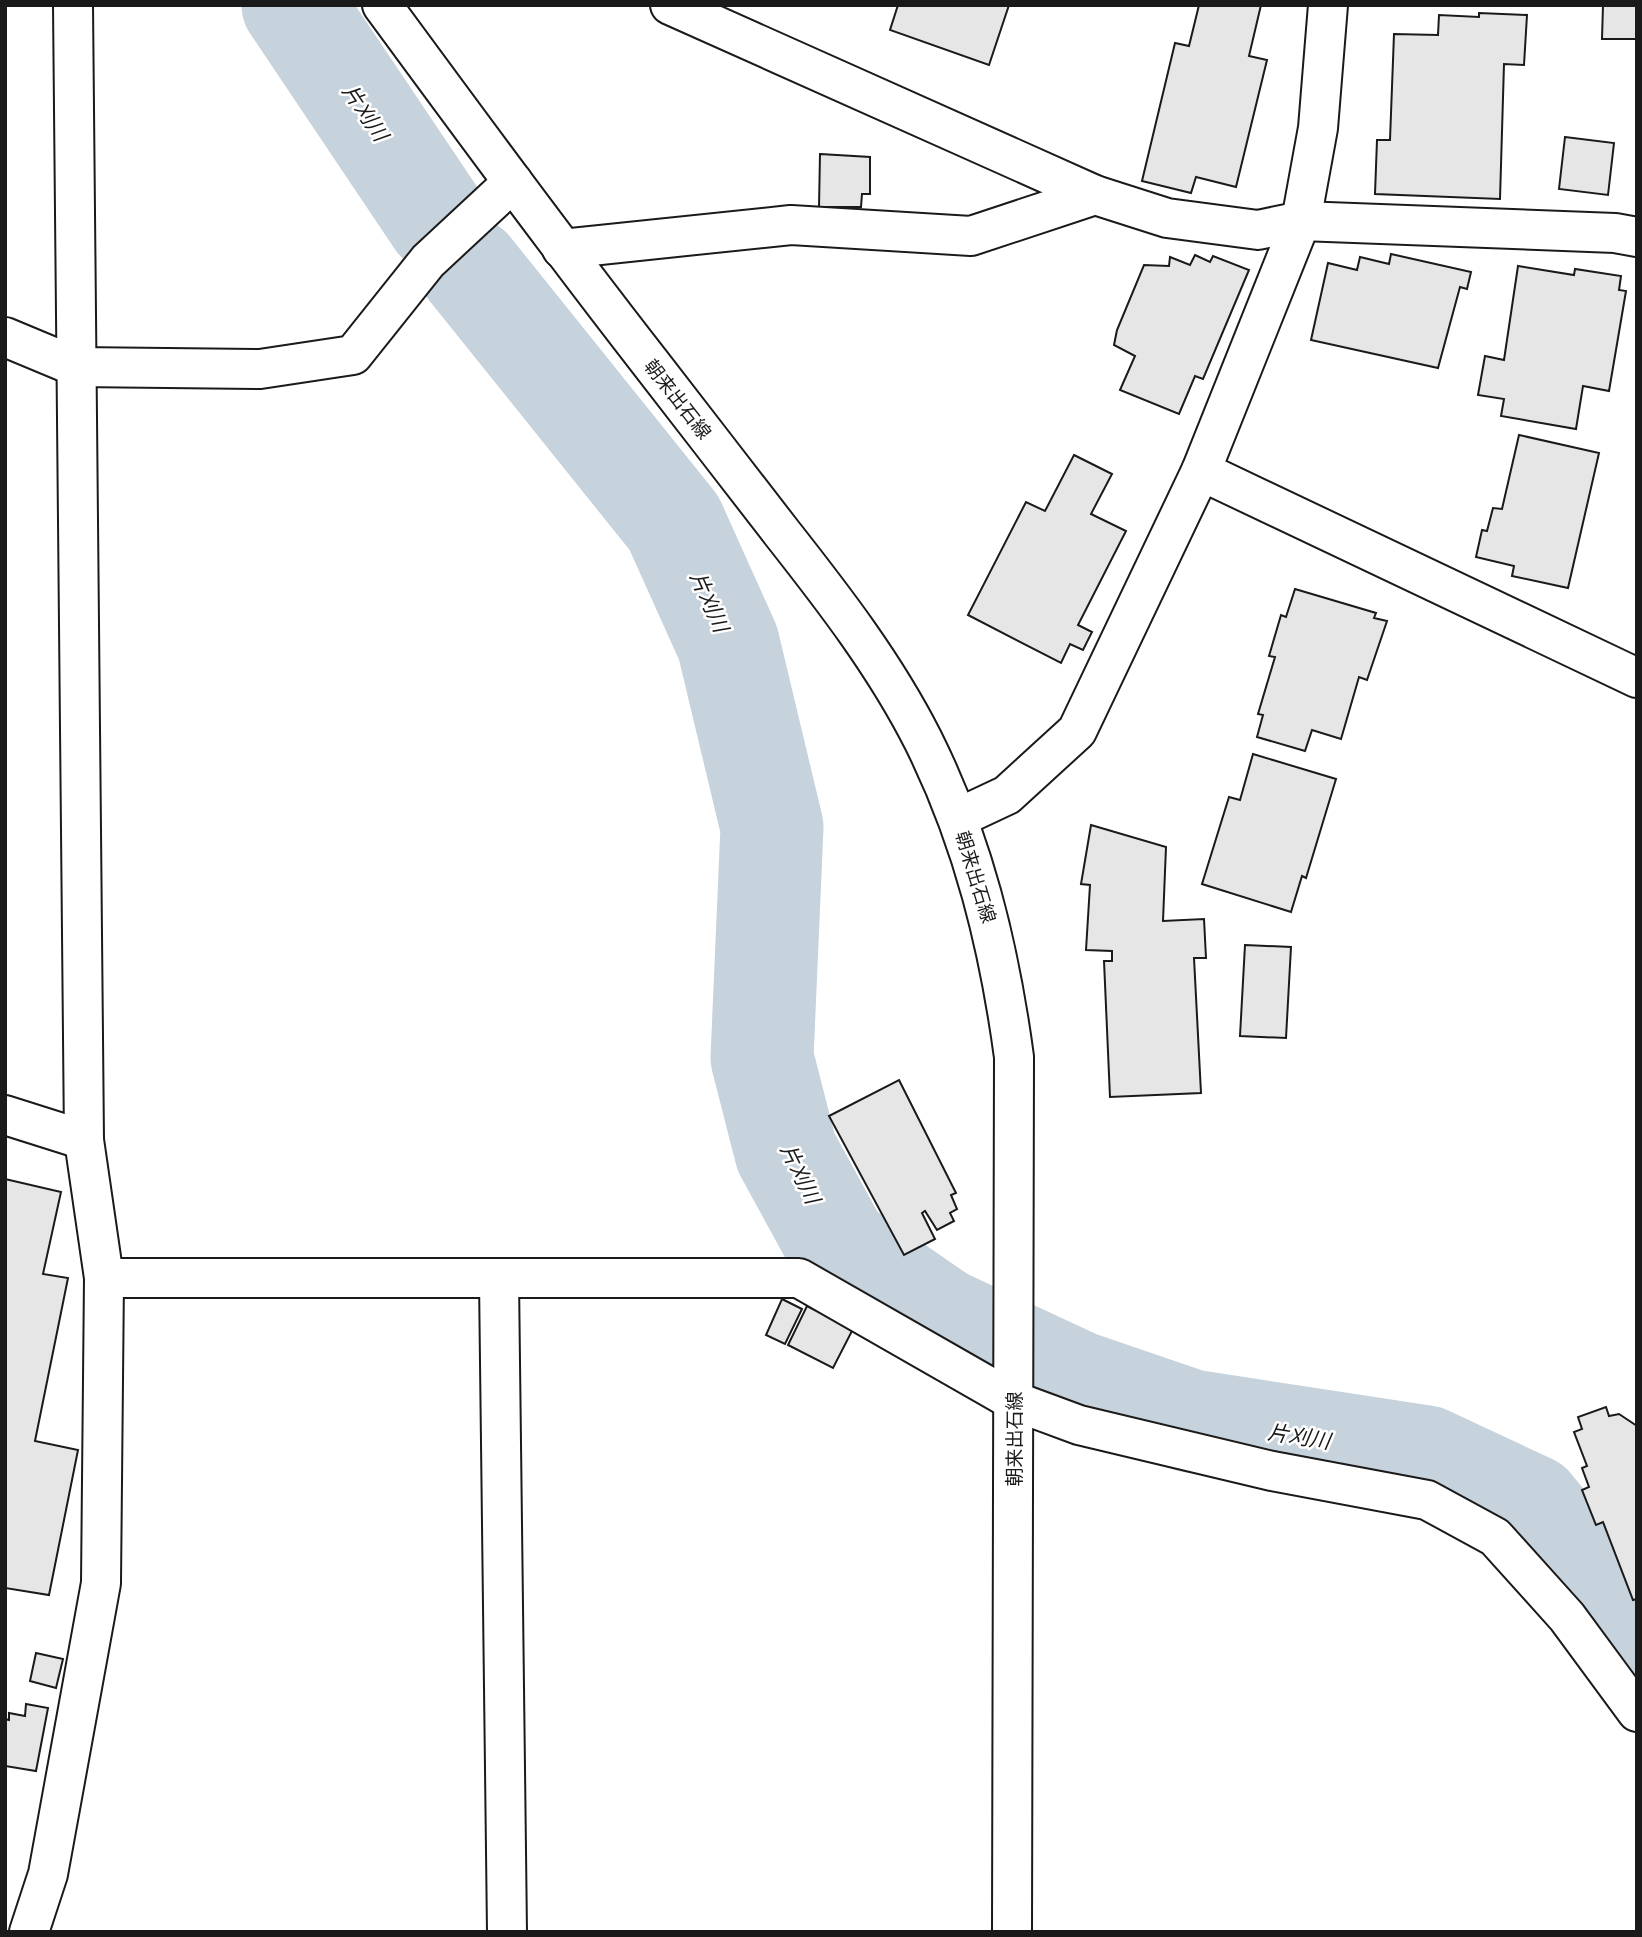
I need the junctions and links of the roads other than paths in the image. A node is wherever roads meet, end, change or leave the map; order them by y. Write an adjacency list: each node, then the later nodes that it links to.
1 (73, 5): 11 (street)
2 (382, 5): 5 (street, 朝来出石線)
3 (670, 5): 6 (street)
4 (1328, 5): 7 (street)
5 (513, 182): 9 (street, 朝来出石線); 11 (street)
6 (1096, 195): 7 (street); 9 (street)
7 (1301, 221): 8 (street); 12 (street)
8 (1637, 237)
9 (562, 250): 14 (street, 朝来出石線)
10 (5, 337): 11 (street)
11 (77, 367): 16 (street)
12 (1201, 471): 13 (street); 14 (street)
13 (1637, 678)
14 (957, 818): 19 (street, 朝来出石線)
15 (5, 1115): 16 (street)
16 (84, 1140): 17 (street)
17 (104, 1278): 18 (street); 21 (street)
18 (499, 1280): 19 (street); 22 (street)
19 (1014, 1385): 20 (street); 23 (street, 朝来出石線)
20 (1637, 1712)
21 (29, 1932)
22 (507, 1932)
23 (1012, 1932)

